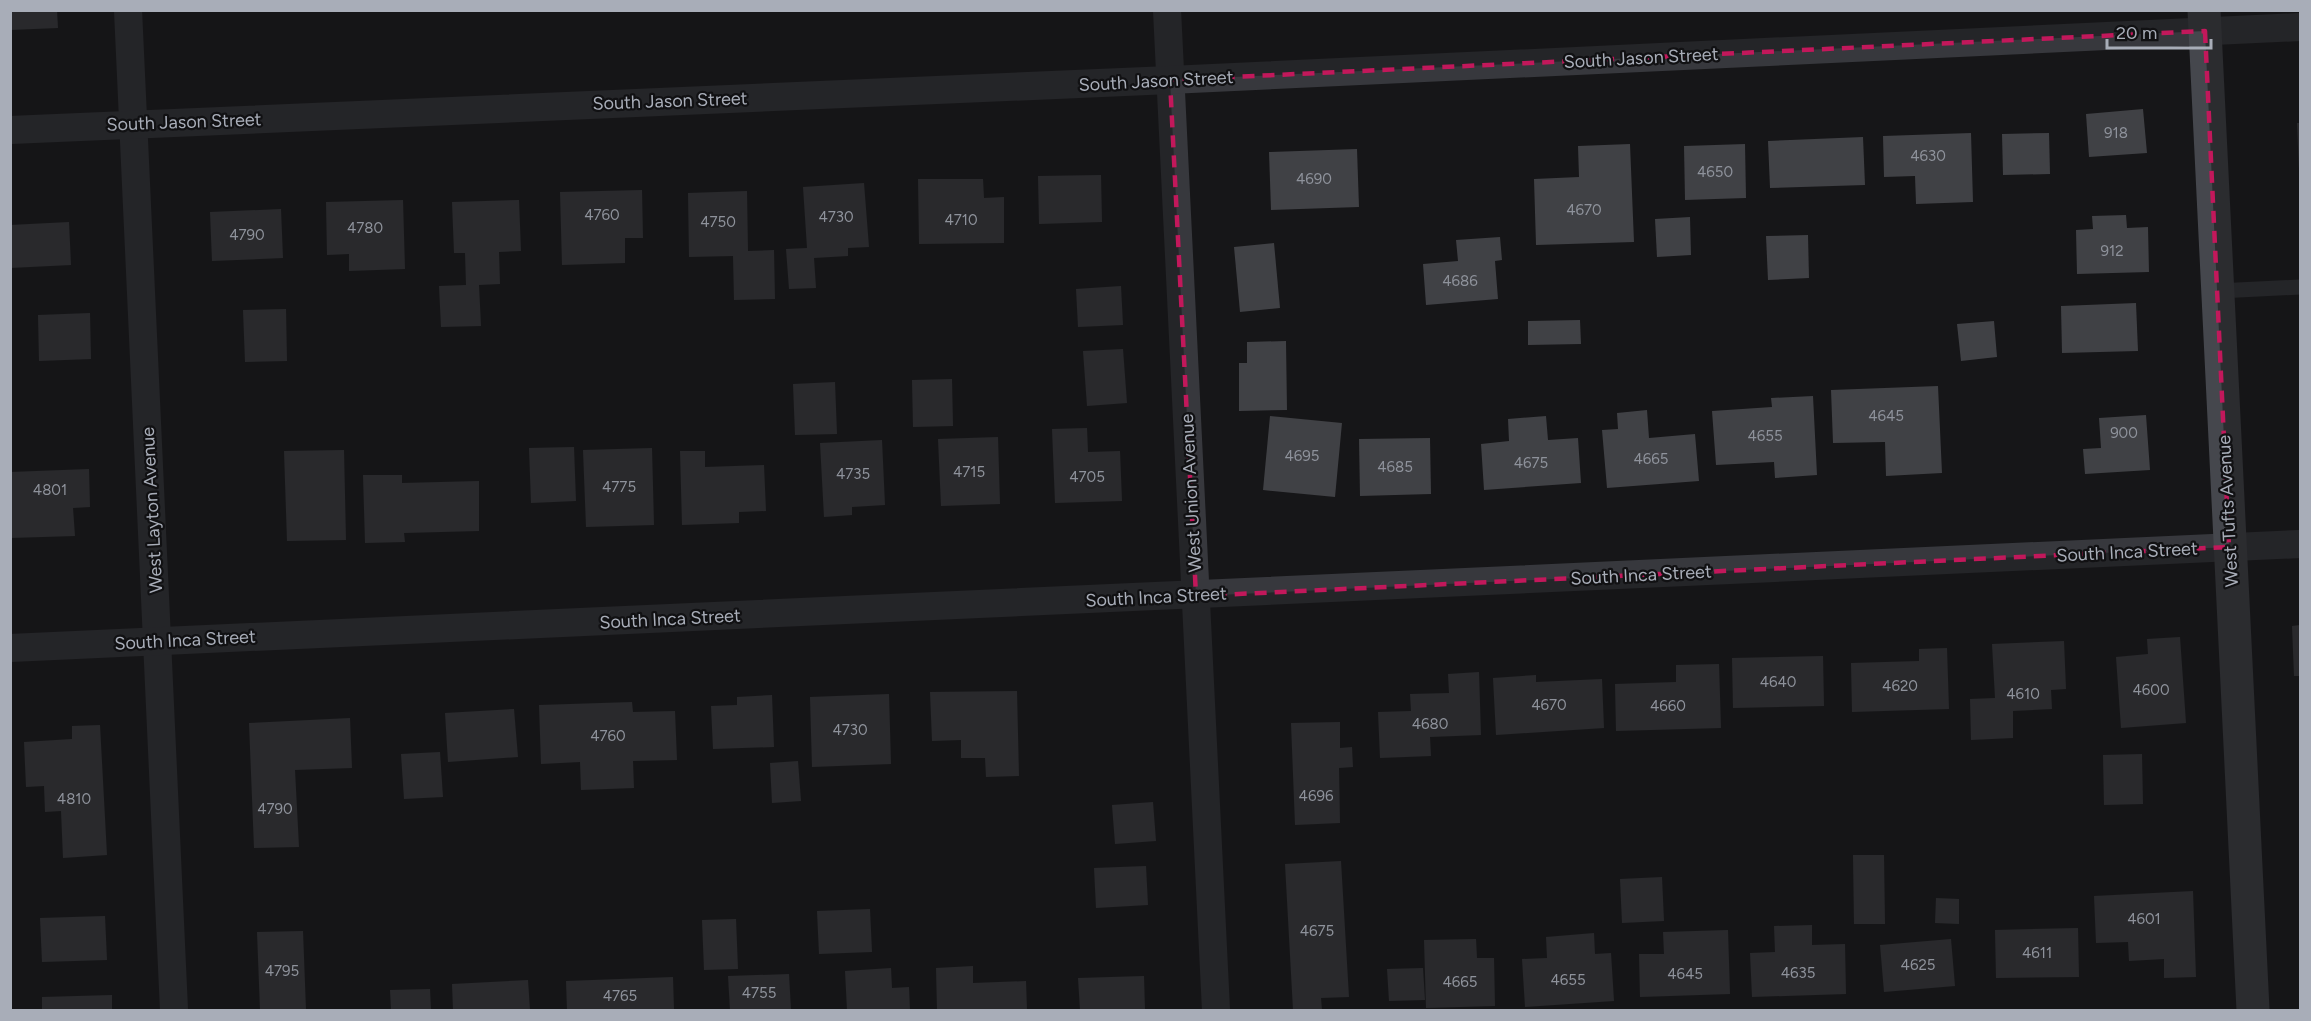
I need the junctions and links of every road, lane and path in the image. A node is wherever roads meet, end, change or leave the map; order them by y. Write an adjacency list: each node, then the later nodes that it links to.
1 (128, 10): 6 (street, West Layton Avenue)
2 (1167, 10): 5 (street, West Union Avenue)
3 (2205, 21): 4 (street, South Jason Street); 5 (street, South Jason Street); 9 (street, West Tufts Avenue)
4 (2301, 27)
5 (1170, 80): 6 (street, South Jason Street); 12 (street, West Union Avenue)
6 (132, 124): 7 (street, South Jason Street); 13 (street, West Layton Avenue)
7 (10, 130)
8 (2301, 287): 9 (lane)
9 (2218, 291): 11 (street, West Tufts Avenue)
10 (2301, 544): 11 (street, South Inca Street)
11 (2229, 547): 12 (street, South Inca Street); 17 (street, West Tufts Avenue)
12 (1196, 596): 13 (street, South Inca Street); 16 (street, West Union Avenue)
13 (158, 642): 14 (street, South Inca Street); 15 (street, West Layton Avenue)
14 (10, 648)
15 (174, 1011)
16 (1216, 1011)
17 (2253, 1011)

